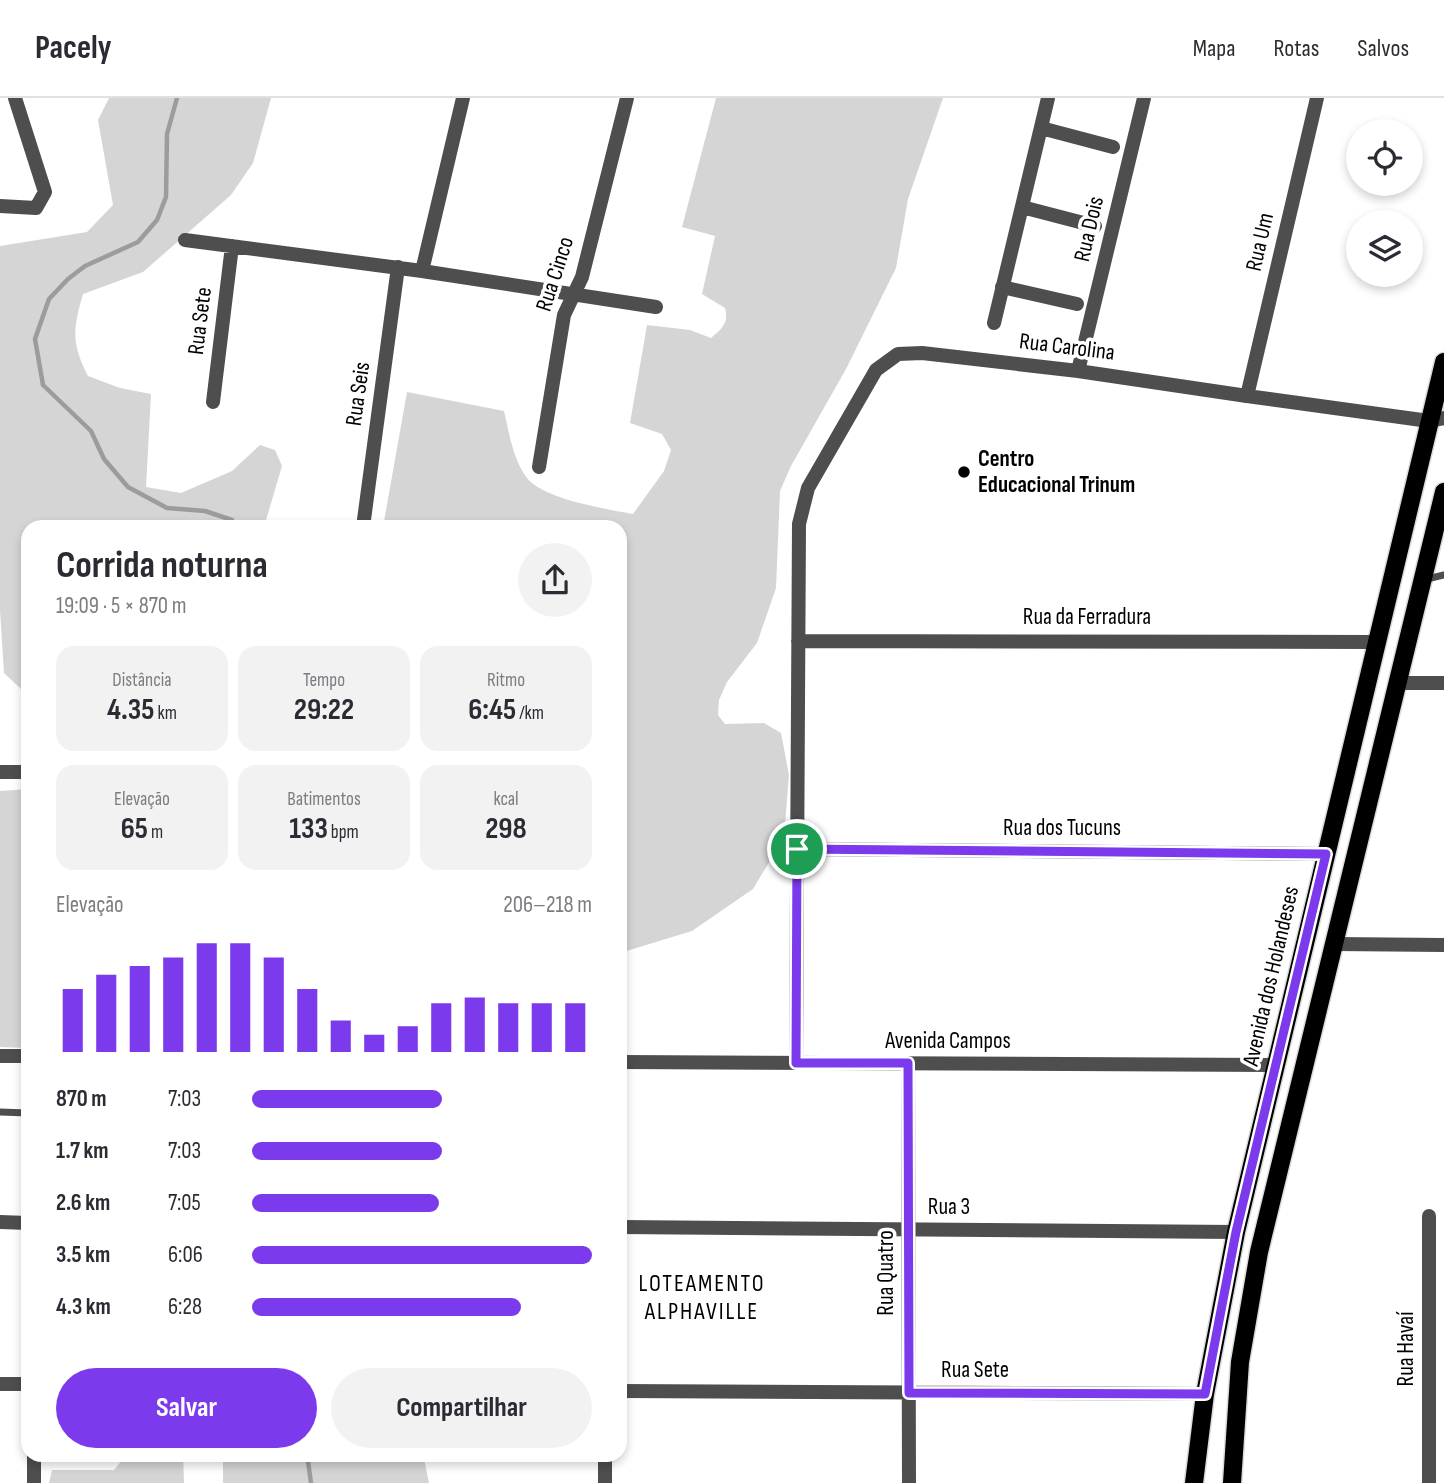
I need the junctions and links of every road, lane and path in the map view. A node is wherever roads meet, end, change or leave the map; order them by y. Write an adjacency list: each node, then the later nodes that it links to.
1 (15, 98): 9 (street)
2 (463, 98): 15 (street)
3 (627, 98): 17 (street, Rua Cinco)
4 (1048, 98): 7 (street)
5 (1144, 98): 22 (street, Rua Dois)
6 (1317, 98): 23 (street, Rua Um)
7 (1041, 128): 8 (street); 10 (street)
8 (1114, 147)
9 (0, 206)
10 (1021, 207): 11 (street); 16 (street)
11 (1095, 226)
12 (185, 240): 13 (street)
13 (232, 246): 14 (street); 24 (street, Rua Sete)
14 (398, 267): 15 (street); 28 (street, Rua Seis)
15 (422, 271): 17 (street)
16 (1002, 287): 18 (street); 20 (street)
17 (575, 293): 19 (street); 26 (street, Rua Cinco)
18 (1077, 304)
19 (656, 306)
20 (993, 323)
21 (1444, 362): 25 (main road, Avenida dos Holandeses)
22 (1079, 370): 23 (street, Rua Carolina); 31 (street, Rua Carolina)
23 (1247, 396): 25 (street, Rua Carolina)
24 (213, 402)
25 (1436, 419): 32 (main road, Avenida dos Holandeses)
26 (539, 467)
27 (1444, 492): 30 (main road)
28 (364, 520)
29 (1444, 575): 30 (lane)
30 (1422, 580): 34 (main road)
31 (798, 641): 32 (street, Rua da Ferradura); 37 (street, Rua Carolina)
32 (1376, 642): 38 (main road, Avenida dos Holandeses)
33 (1444, 683): 34 (street)
34 (1397, 684): 39 (main road)
35 (0, 772): 36 (street)
36 (21, 772)
37 (797, 849): 38 (street, Rua dos Tucuns); 44 (street, Rua Carolina)
38 (1326, 854): 46 (main road, Avenida dos Holandeses)
39 (1334, 944): 40 (street); 66 (main road)
40 (1444, 945)
41 (0, 1056): 42 (street)
42 (21, 1056)
43 (627, 1062): 44 (street, Avenida Campos)
44 (796, 1063): 45 (street, Avenida Campos)
45 (908, 1063): 46 (street, Avenida Campos); 53 (street, Rua Quatro)
46 (1276, 1065): 54 (main road, Avenida dos Holandeses)
47 (0, 1112): 48 (lane)
48 (21, 1113)
49 (1429, 1216): 67 (street, Rua Havaí)
50 (0, 1222): 51 (street)
51 (21, 1223)
52 (627, 1227): 53 (street, Rua 3)
53 (909, 1230): 54 (street, Rua 3); 58 (street, Rua Quatro)
54 (1236, 1232): 59 (main road, Avenida dos Holandeses)
55 (0, 1384): 56 (street)
56 (21, 1384)
57 (627, 1391): 58 (street, Rua Sete)
58 (909, 1393): 59 (street, Rua Sete); 64 (street, Rua Quatro)
59 (1205, 1394): 65 (main road, Avenida dos Holandeses)
60 (34, 1462): 62 (street)
61 (605, 1462): 63 (street)
62 (34, 1483)
63 (605, 1483)
64 (909, 1483)
65 (1194, 1483)
66 (1232, 1483)
67 (1429, 1483)

